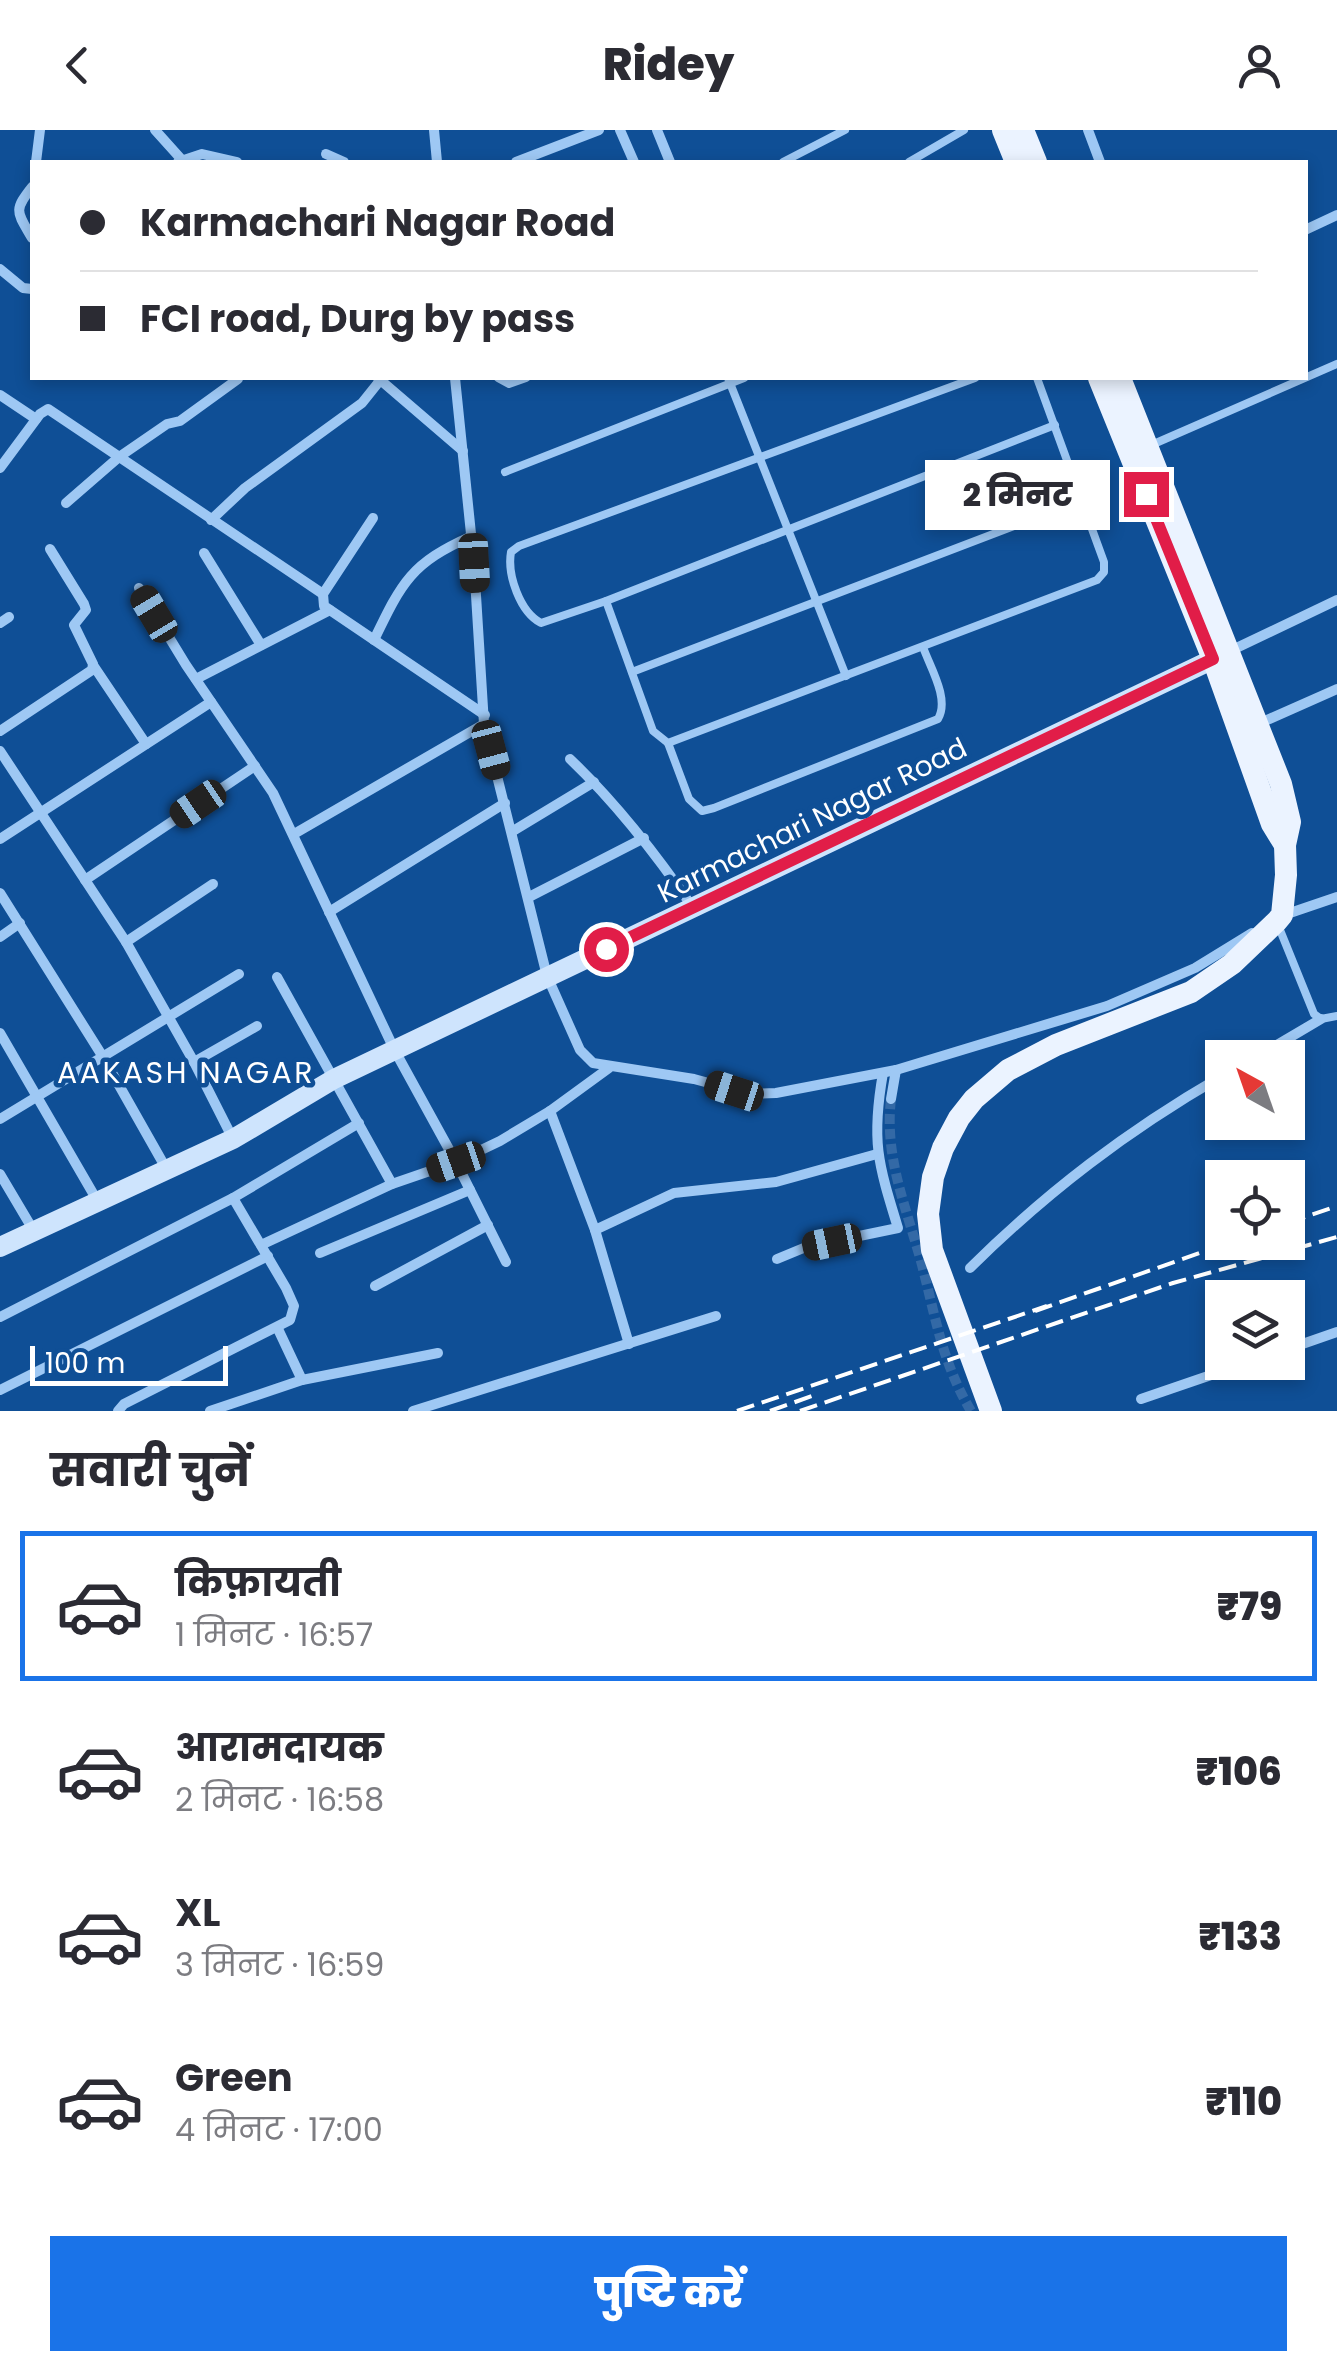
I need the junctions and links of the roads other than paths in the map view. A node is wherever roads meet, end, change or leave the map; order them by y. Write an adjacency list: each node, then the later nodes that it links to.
1 (40, 130): 15 (street)
2 (155, 130): 16 (street)
3 (434, 130): 20 (street)
4 (599, 130): 21 (street)
5 (620, 130): 22 (street)
6 (657, 130): 23 (street)
7 (845, 130): 24 (lane)
8 (942, 130): 13 (lane)
9 (964, 130): 13 (lane)
10 (1003, 130): 26 (main road)
11 (1023, 130): 27 (main road)
12 (1088, 130): 28 (street)
13 (948, 140): 25 (lane)
14 (326, 154): 19 (street)
15 (36, 160)
16 (179, 160)
17 (183, 160): 18 (street)
18 (228, 160)
19 (340, 160)
20 (437, 160)
21 (521, 160)
22 (630, 160)
23 (669, 160)
24 (787, 160)
25 (913, 160)
26 (1015, 160)
27 (1035, 160)
28 (1099, 160)
29 (30, 190): 32 (street)
30 (1337, 216): 31 (street)
31 (1308, 229)
32 (30, 234)
33 (0, 269): 34 (street)
34 (30, 289)
35 (1337, 364): 36 (lane)
36 (1308, 377)
37 (238, 380): 52 (street)
38 (379, 380): 59 (street)
39 (382, 380): 51 (street)
40 (455, 380): 51 (street)
41 (729, 380): 53 (lane); 55 (lane)
42 (969, 380): 53 (lane)
43 (1038, 380): 49 (lane)
44 (1100, 380): 50 (main road)
45 (1121, 380): 50 (main road)
46 (1300, 380): 50 (lane)
47 (0, 395): 48 (street)
48 (36, 420): 52 (street); 54 (street)
49 (1054, 425): 56 (lane); 60 (lane)
50 (1139, 450): 73 (main road)
51 (464, 451): 61 (street)
52 (119, 457): 57 (street); 59 (street)
53 (760, 457): 60 (lane); 68 (lane)
54 (0, 468)
55 (506, 472)
56 (1082, 500): 66 (lane); 72 (lane)
57 (66, 503)
58 (373, 518): 65 (street)
59 (211, 520): 65 (street)
60 (788, 530): 66 (lane); 68 (lane)
61 (472, 536): 70 (street); 80 (street)
62 (50, 549): 74 (street)
63 (204, 553): 71 (street)
64 (139, 588): 77 (street)
65 (322, 594): 69 (street)
66 (816, 599): 75 (lane); 76 (lane)
67 (1337, 600): 73 (street)
68 (606, 601): 75 (lane)
69 (330, 610): 70 (street); 71 (street)
70 (374, 640): 80 (street)
71 (261, 645): 77 (street)
72 (923, 646): 76 (lane); 83 (lane)
73 (1220, 655): 81 (main road); 95 (main road); 101 (street, Karmachari Nagar Road)
74 (93, 664): 82 (street); 84 (street)
75 (632, 672): 83 (lane)
76 (846, 676): 83 (lane)
77 (196, 678): 79 (street)
78 (1337, 689): 81 (street)
79 (212, 702): 84 (street); 87 (street)
80 (484, 719): 89 (street); 92 (street)
81 (1258, 724): 95 (main road)
82 (0, 731)
83 (668, 743)
84 (146, 744): 90 (street)
85 (0, 751): 90 (street)
86 (570, 759): 88 (street)
87 (256, 766): 92 (street); 96 (street)
88 (594, 782): 91 (street); 93 (street)
89 (506, 804): 91 (street); 102 (street)
90 (40, 812): 94 (street); 96 (street)
91 (512, 830): 99 (street)
92 (294, 834): 102 (street)
93 (644, 838): 99 (street); 101 (street)
94 (0, 839)
95 (1285, 845): 103 (main road)
96 (85, 880): 106 (street)
97 (213, 884): 106 (street)
98 (0, 893): 104 (street)
99 (529, 897): 108 (street)
100 (1337, 897): 103 (street)
101 (693, 908): 108 (street, Karmachari Nagar Road)
102 (330, 912): 116 (street)
103 (1279, 918): 112 (lane); 120 (street); 163 (main road)
104 (20, 923): 105 (street); 117 (street)
105 (0, 937)
106 (126, 942): 111 (street)
107 (238, 974): 111 (street)
108 (547, 976): 116 (street, Karmachari Nagar Road); 119 (street)
109 (277, 977): 122 (street)
110 (1337, 1016): 112 (lane)
111 (169, 1017): 117 (street); 118 (street)
112 (1321, 1019): 115 (street)
113 (257, 1026): 118 (street)
114 (0, 1034): 124 (street)
115 (1285, 1040)
116 (395, 1051): 122 (street, Karmachari Nagar Road); 131 (street)
117 (103, 1057): 124 (street); 132 (street)
118 (194, 1062): 129 (street)
119 (609, 1068): 121 (street); 126 (street)
120 (896, 1070): 121 (street); 125 (street)
121 (883, 1073): 130 (street)
122 (334, 1080): 128 (street); 129 (street, Karmachari Nagar Road)
123 (1205, 1087): 147 (street)
124 (38, 1096): 127 (street); 137 (street)
125 (891, 1099)
126 (550, 1111): 131 (street); 139 (street)
127 (0, 1119)
128 (360, 1124): 134 (street); 136 (street)
129 (233, 1140): 132 (street, Karmachari Nagar Road)
130 (877, 1154): 139 (street); 145 (street)
131 (456, 1162): 134 (street); 135 (street)
132 (168, 1171): 137 (street, Karmachari Nagar Road)
133 (0, 1174): 140 (street)
134 (392, 1184): 141 (street)
135 (470, 1190): 138 (street); 143 (street)
136 (233, 1198): 141 (street); 150 (street)
137 (99, 1203): 140 (street, Karmachari Nagar Road)
138 (488, 1225): 146 (street); 148 (street)
139 (595, 1230): 154 (street)
140 (35, 1233): 142 (street, Karmachari Nagar Road)
141 (261, 1245): 144 (street)
142 (0, 1247)
143 (320, 1252)
144 (268, 1256): 151 (street); 158 (street)
145 (777, 1258)
146 (506, 1262)
147 (970, 1268)
148 (375, 1286)
149 (716, 1316): 154 (street)
150 (0, 1317)
151 (278, 1329): 157 (street); 160 (street)
152 (1337, 1332): 153 (street)
153 (1305, 1343)
154 (629, 1344): 162 (street)
155 (438, 1353): 157 (street)
156 (1205, 1377): 159 (street)
157 (302, 1380): 161 (street)
158 (0, 1390)
159 (1141, 1399)
160 (118, 1411)
161 (210, 1411)
162 (413, 1411)
163 (990, 1411)

